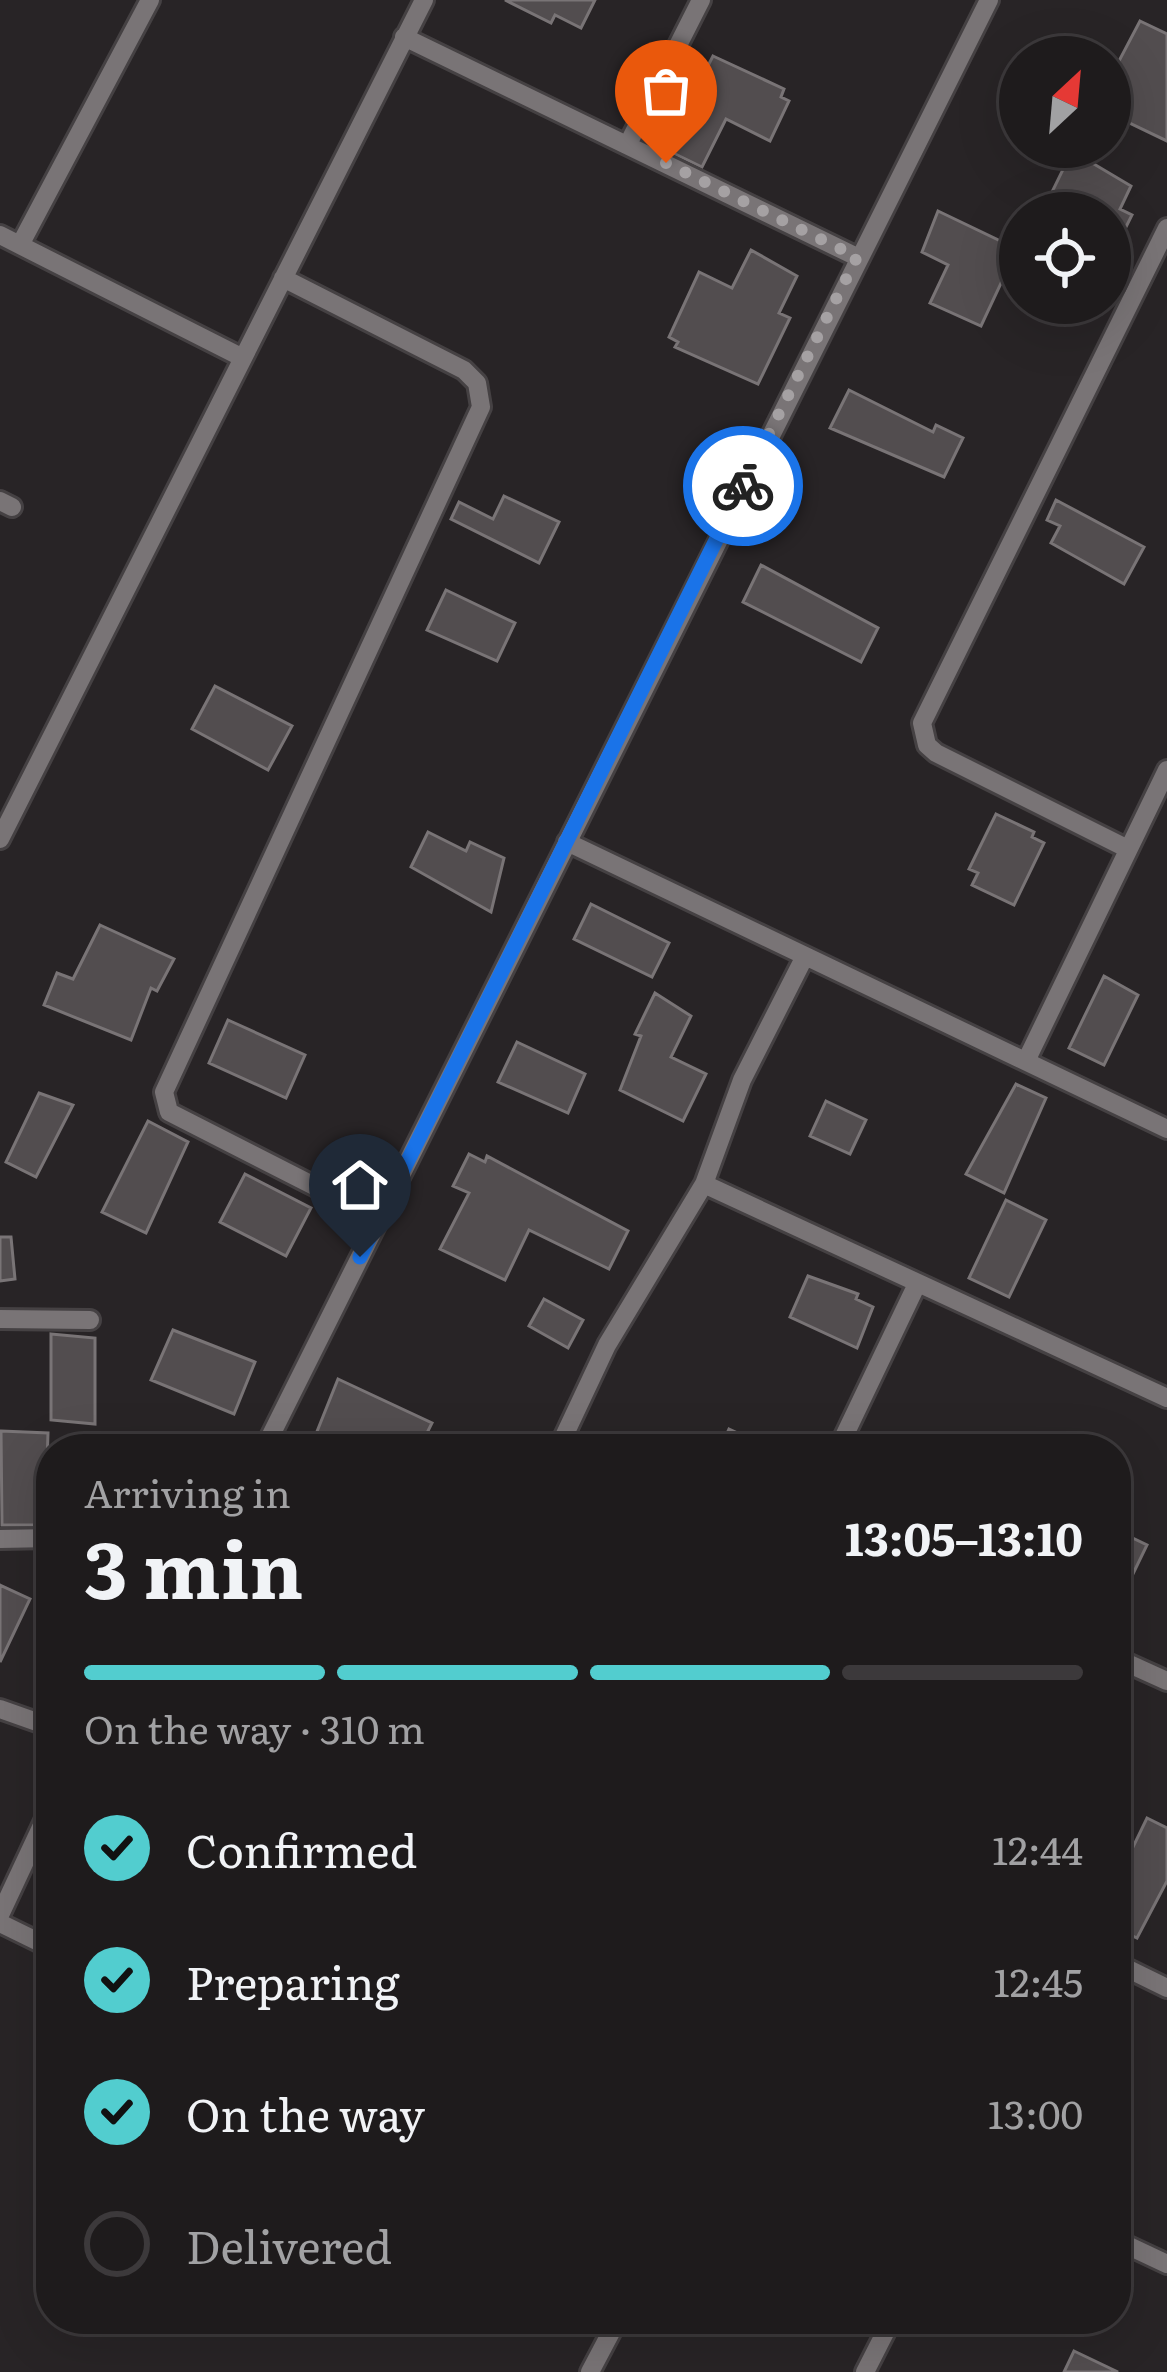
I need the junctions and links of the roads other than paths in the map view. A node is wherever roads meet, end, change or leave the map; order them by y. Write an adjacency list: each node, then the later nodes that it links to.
1 (150, 0): 9 (street)
2 (424, 0): 5 (street)
3 (701, 0): 6 (street)
4 (989, 0): 10 (street)
5 (404, 37): 6 (street); 11 (street)
6 (628, 144): 10 (street)
7 (1167, 228): 16 (street)
8 (0, 235): 9 (street)
9 (20, 245): 12 (street)
10 (857, 257): 15 (street)
11 (283, 278): 12 (street); 21 (street)
12 (243, 358): 14 (street)
13 (1167, 770): 16 (street)
14 (0, 838)
15 (567, 842): 17 (street); 21 (street)
16 (1128, 849): 18 (street)
17 (806, 956): 18 (street); 20 (street)
18 (1026, 1061): 19 (street)
19 (1167, 1129)
20 (704, 1184): 22 (street); 27 (street)
21 (379, 1219): 26 (street)
22 (917, 1284): 25 (street); 28 (street)
23 (0, 1319): 24 (street)
24 (90, 1320)
25 (1167, 1398)
26 (271, 1434)
27 (566, 1434)
28 (845, 1434)
29 (36, 1538): 30 (street)
30 (0, 1539)
31 (1131, 1665): 32 (street)
32 (1167, 1681)
33 (0, 1709): 34 (street)
34 (36, 1721)
35 (36, 1840): 36 (street)
36 (0, 1919): 37 (street)
37 (36, 1939)
38 (1131, 1970): 39 (street)
39 (1167, 1988)
40 (1131, 2247): 41 (street)
41 (1167, 2264)
42 (610, 2334): 44 (street)
43 (884, 2334): 45 (street)
44 (590, 2372)
45 (865, 2372)

